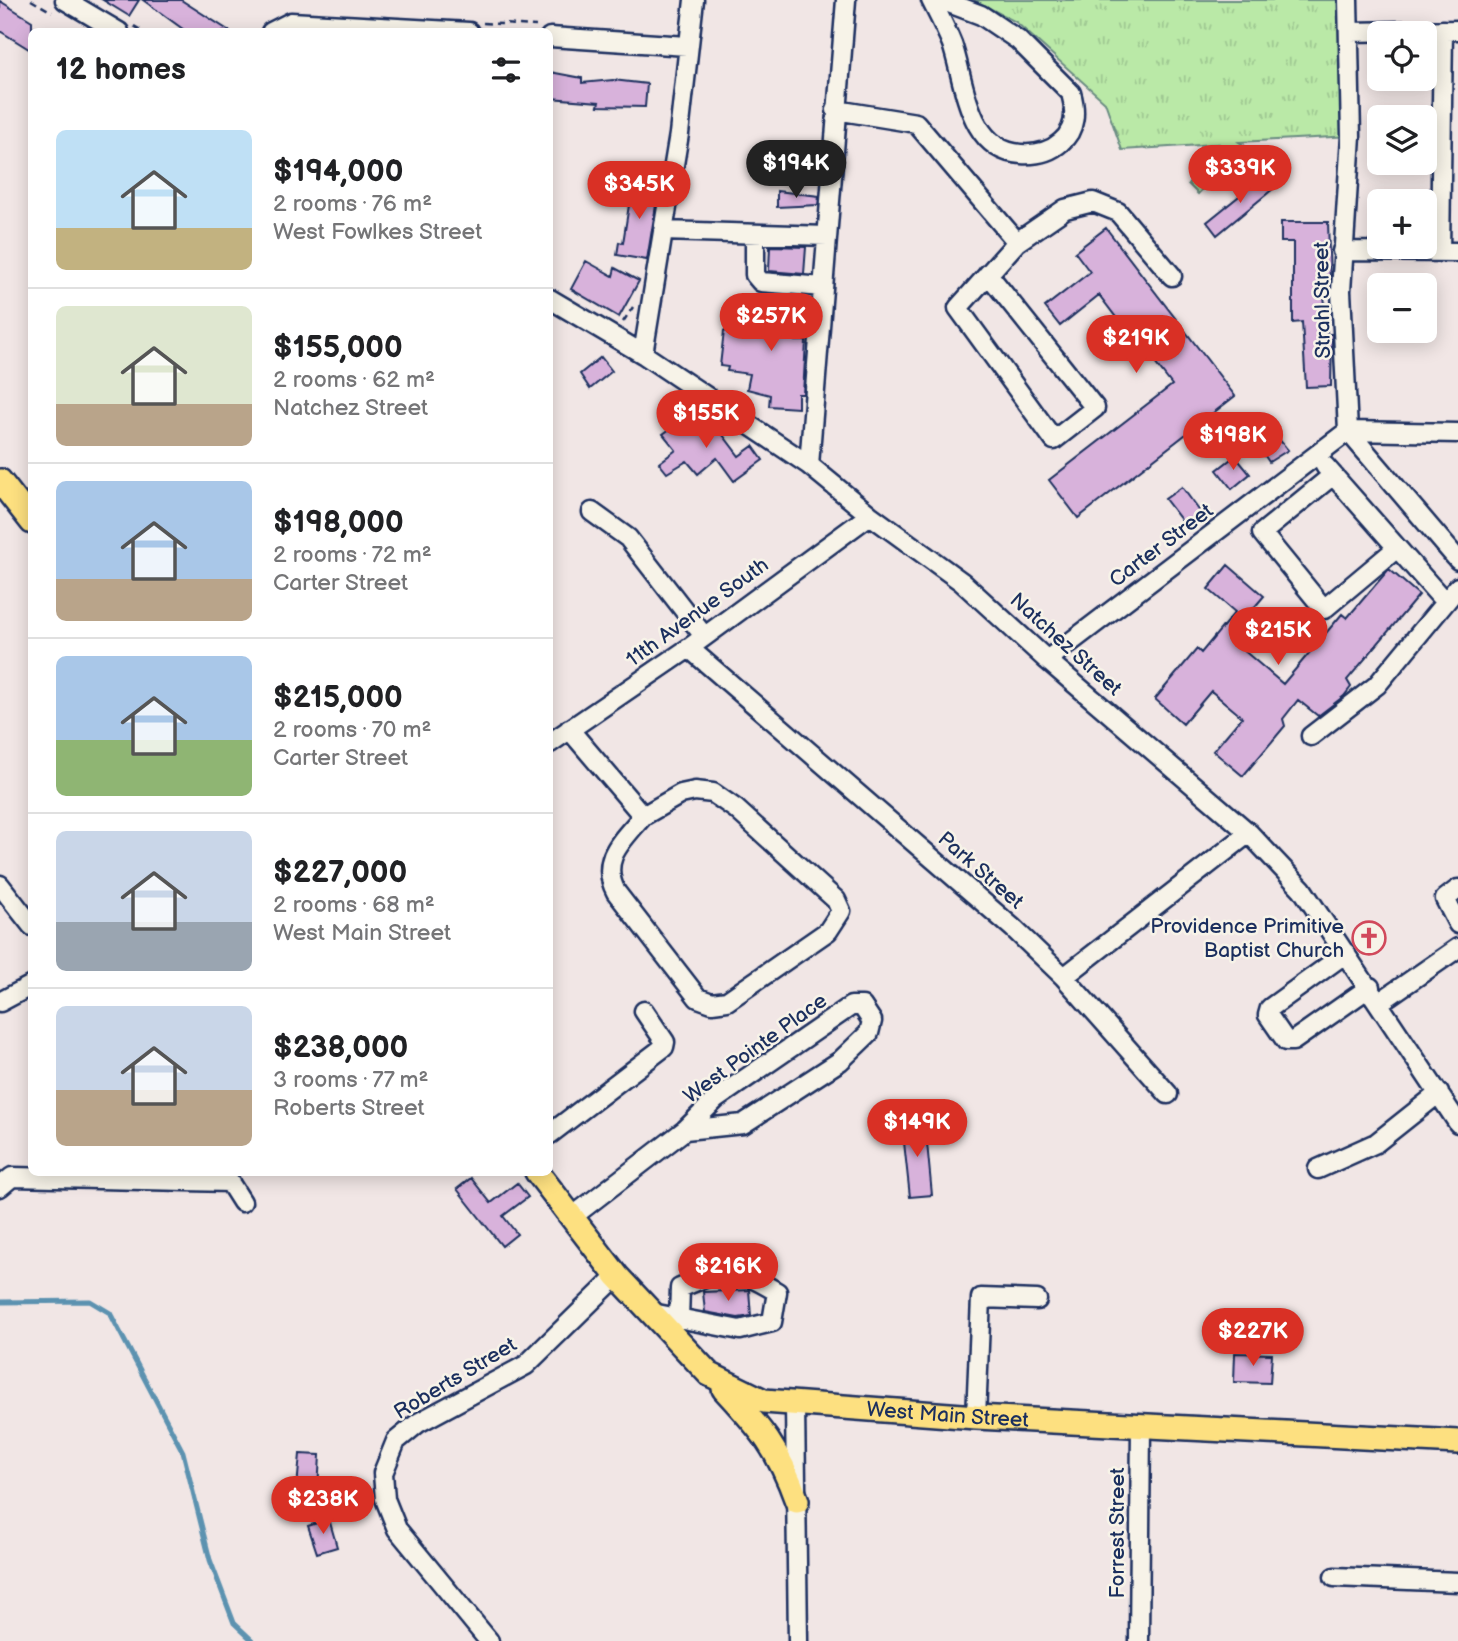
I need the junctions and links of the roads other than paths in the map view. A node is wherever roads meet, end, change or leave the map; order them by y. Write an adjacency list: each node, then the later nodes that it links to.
1 (65, 0): 7 (street)
2 (694, 0): 13 (street)
3 (846, 0): 14 (street)
4 (931, 0): 5 (street)
5 (942, 0)
6 (1348, 0): 11 (street, Strahl Street)
7 (112, 28)
8 (279, 28): 9 (street)
9 (398, 28)
10 (1450, 30): 11 (street); 20 (street)
11 (1349, 32): 19 (street, Strahl Street)
12 (553, 37): 13 (street)
13 (687, 46): 15 (street)
14 (836, 110): 17 (street); 18 (street)
15 (663, 231): 16 (street); 25 (street)
16 (755, 235): 17 (street); 23 (street)
17 (827, 236): 23 (street)
18 (1017, 242): 21 (street); 22 (street)
19 (1342, 251): 20 (street); 26 (street, Strahl Street)
20 (1449, 251)
21 (988, 274): 21 (street)
22 (1172, 276)
23 (823, 287): 29 (street)
24 (553, 301): 25 (street, Natchez Street)
25 (643, 354): 29 (street, Natchez Street)
26 (1348, 431): 27 (street); 28 (street, Carter Street); 36 (street)
27 (1458, 433)
28 (1316, 456): 30 (street); 41 (street, Carter Street)
29 (809, 465): 33 (street, Natchez Street)
30 (1333, 475): 35 (street); 35 (street)
31 (0, 481): 34 (main road)
32 (592, 512): 39 (street)
33 (870, 515): 39 (street, 11th Avenue South); 41 (street, Natchez Street)
34 (28, 517)
35 (1397, 548): 38 (street)
36 (1458, 560)
37 (1458, 587): 38 (street)
38 (1445, 602): 43 (street)
39 (704, 636): 40 (street, 11th Avenue South)
40 (689, 649): 42 (street, 11th Avenue South); 53 (street, Park Street)
41 (1047, 660): 46 (street, Natchez Street)
42 (569, 729): 44 (street, 11th Avenue South); 45 (street)
43 (1311, 736)
44 (553, 741)
45 (643, 816): 45 (street)
46 (1249, 833): 52 (street, Natchez Street); 53 (street)
47 (0, 885): 49 (street)
48 (1458, 889): 50 (street)
49 (28, 921)
50 (1458, 924)
51 (1458, 948): 55 (street)
52 (1346, 953): 55 (street, Natchez Street); 55 (street)
53 (1064, 977): 59 (street, Park Street)
54 (28, 987): 56 (street)
55 (1375, 995): 58 (street, Natchez Street)
56 (0, 1002)
57 (644, 1011): 62 (street)
58 (1439, 1093): 60 (street, Natchez Street); 63 (street)
59 (1168, 1094)
60 (1458, 1123)
61 (685, 1130): 61 (street, West Pointe Place); 68 (street, West Pointe Place)
62 (553, 1132)
63 (1318, 1169)
64 (540, 1176): 68 (main road, West Main Street)
65 (227, 1177): 66 (street); 67 (street)
66 (0, 1187)
67 (242, 1202)
68 (572, 1217): 69 (main road, West Main Street)
69 (617, 1276): 71 (main road, West Main Street); 81 (street, Roberts Street)
70 (1037, 1300): 75 (street)
71 (652, 1313): 72 (street); 73 (main road, West Main Street)
72 (679, 1319): 72 (street)
73 (709, 1374): 74 (main road, West Main Street); 78 (main road)
74 (795, 1406): 75 (main road, West Main Street); 78 (street)
75 (976, 1417): 76 (main road, West Main Street)
76 (1141, 1426): 77 (main road, West Main Street); 83 (street, Forrest Street)
77 (1458, 1442)
78 (797, 1501): 82 (street)
79 (1334, 1577): 80 (street)
80 (1458, 1582)
81 (489, 1641)
82 (798, 1641)
83 (1139, 1641)

